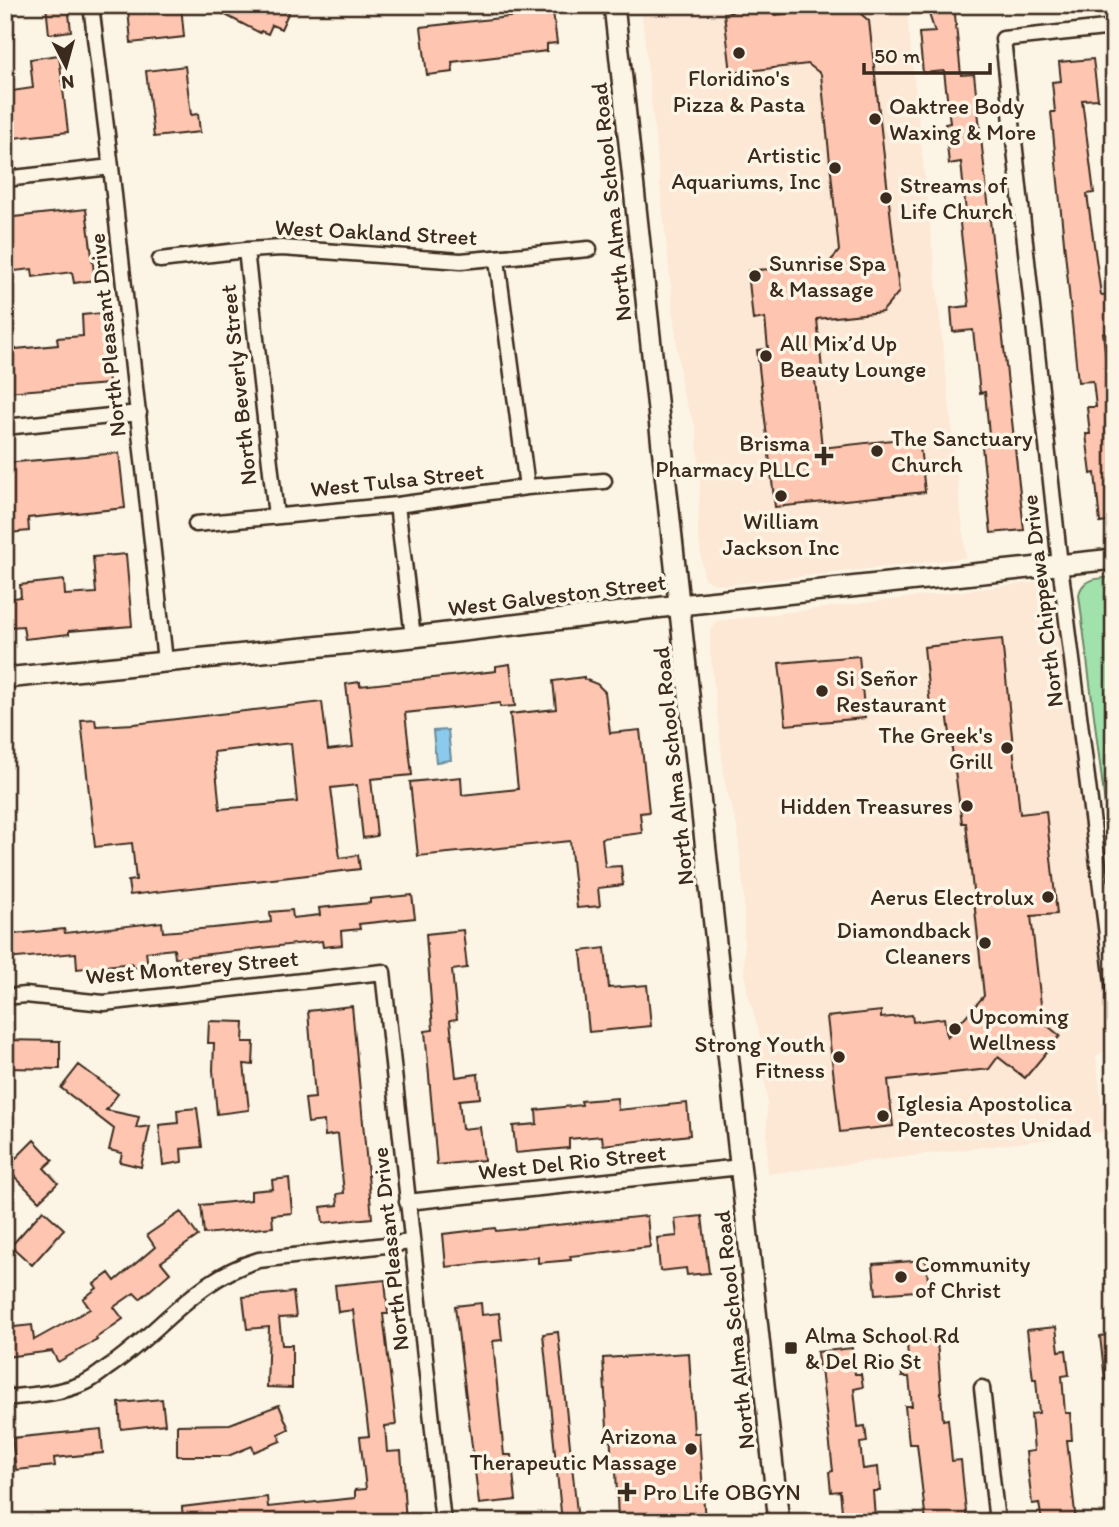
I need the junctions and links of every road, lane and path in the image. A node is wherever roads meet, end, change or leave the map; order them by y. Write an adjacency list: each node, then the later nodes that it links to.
1 (91, 5): 4 (street, North Pleasant Drive)
2 (614, 5): 19 (main road, North Alma School Road)
3 (1114, 27): 18 (street, North Chippewa Drive)
4 (111, 167): 5 (street); 10 (street, North Pleasant Drive)
5 (5, 179)
6 (589, 249): 9 (street, West Oakland Street)
7 (246, 250): 8 (street, West Oakland Street); 9 (street, West Oakland Street); 15 (street, North Beverly Street)
8 (160, 260)
9 (497, 260): 13 (street)
10 (139, 413): 11 (street); 21 (street, North Pleasant Drive)
11 (5, 427)
12 (604, 481): 13 (street, West Tulsa Street)
13 (527, 487): 14 (street, West Tulsa Street)
14 (397, 505): 15 (street, West Tulsa Street); 20 (street)
15 (276, 516): 16 (street, West Tulsa Street)
16 (195, 524)
17 (1114, 559): 18 (main road, West Galveston Street)
18 (1060, 565): 19 (main road, West Galveston Street); 24 (street, North Chippewa Drive)
19 (680, 605): 20 (main road, West Galveston Street); 26 (main road, North Alma School Road)
20 (413, 637): 21 (main road, West Galveston Street)
21 (165, 661): 22 (main road, West Galveston Street)
22 (5, 678)
23 (383, 972): 25 (street, West Monterey Street); 27 (street, North Pleasant Drive)
24 (1114, 990)
25 (5, 997)
26 (741, 1167): 27 (street, West Del Rio Street); 32 (main road, North Alma School Road)
27 (407, 1202): 28 (street, North Pleasant Drive)
28 (411, 1242): 30 (street); 31 (street, North Pleasant Drive)
29 (982, 1388): 33 (street)
30 (5, 1398)
31 (443, 1522)
32 (779, 1522)
33 (998, 1522)

